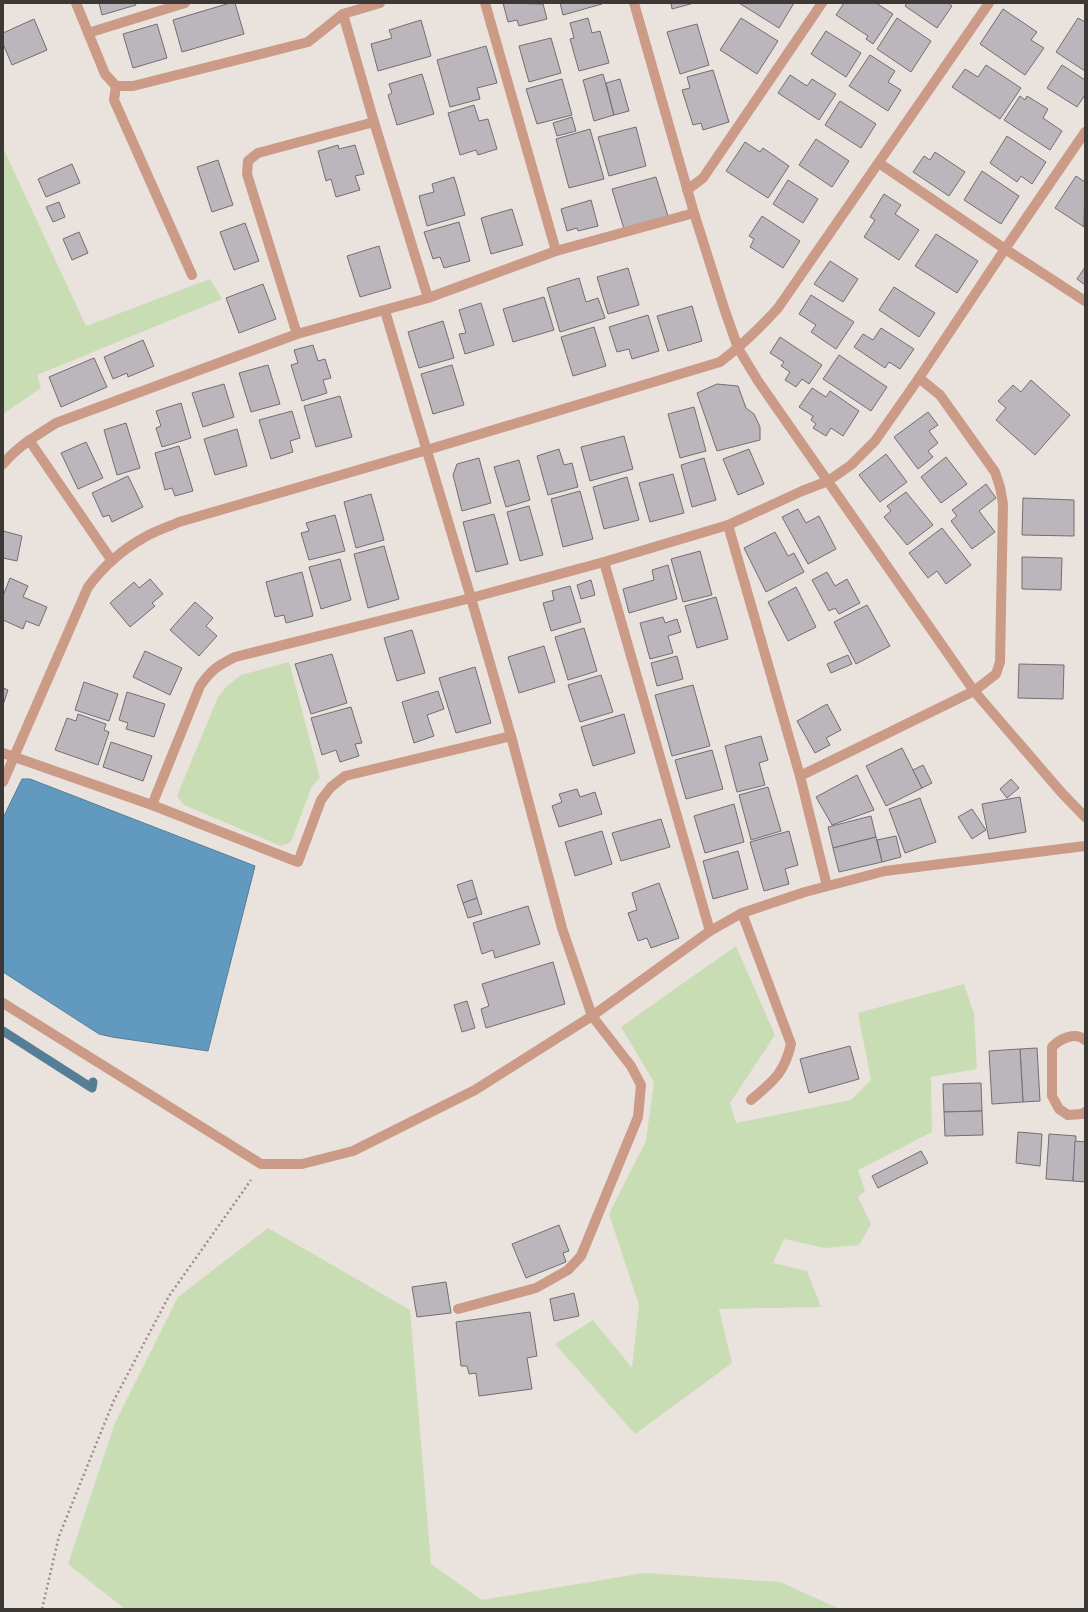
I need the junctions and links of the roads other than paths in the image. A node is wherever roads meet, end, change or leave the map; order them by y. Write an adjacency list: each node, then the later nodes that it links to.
1 (76, 3): 9 (street)
2 (185, 3): 9 (street)
3 (380, 3): 8 (street)
4 (485, 3): 17 (street)
5 (634, 3): 14 (street)
6 (822, 3): 14 (street)
7 (990, 3): 13 (street)
8 (343, 14): 10 (street); 11 (street)
9 (88, 33): 10 (street)
10 (116, 86): 18 (street)
11 (374, 122): 19 (street); 22 (street)
12 (1085, 132): 16 (street)
13 (879, 163): 16 (street); 23 (street)
14 (688, 190): 15 (street)
15 (694, 213): 17 (street); 23 (street)
16 (1005, 249): 20 (street); 24 (street)
17 (556, 251): 19 (street)
18 (192, 276)
19 (428, 298): 21 (street)
20 (1085, 301)
21 (385, 311): 22 (street); 26 (street)
22 (297, 334): 25 (street)
23 (738, 348): 26 (street); 28 (street)
24 (919, 378): 28 (street); 33 (street)
25 (29, 440): 27 (street); 30 (street)
26 (427, 450): 30 (street); 32 (street)
27 (3, 464)
28 (828, 481): 29 (street); 33 (street)
29 (728, 525): 31 (street); 37 (street)
30 (112, 561): 36 (street)
31 (604, 562): 32 (street); 44 (street)
32 (471, 598): 34 (street); 39 (street)
33 (974, 691): 37 (street); 40 (street)
34 (511, 736): 39 (street); 46 (street)
35 (3, 753): 36 (street)
36 (14, 757): 38 (street); 39 (street)
37 (800, 776): 42 (street)
38 (3, 782)
39 (152, 805)
40 (1085, 817)
41 (1085, 846): 42 (street)
42 (827, 886): 43 (street)
43 (742, 913): 44 (street); 48 (street)
44 (710, 931): 46 (street)
45 (3, 1003): 46 (street)
46 (592, 1016): 50 (street)
47 (1085, 1040): 49 (street)
48 (750, 1100)
49 (1085, 1112)
50 (458, 1309)

